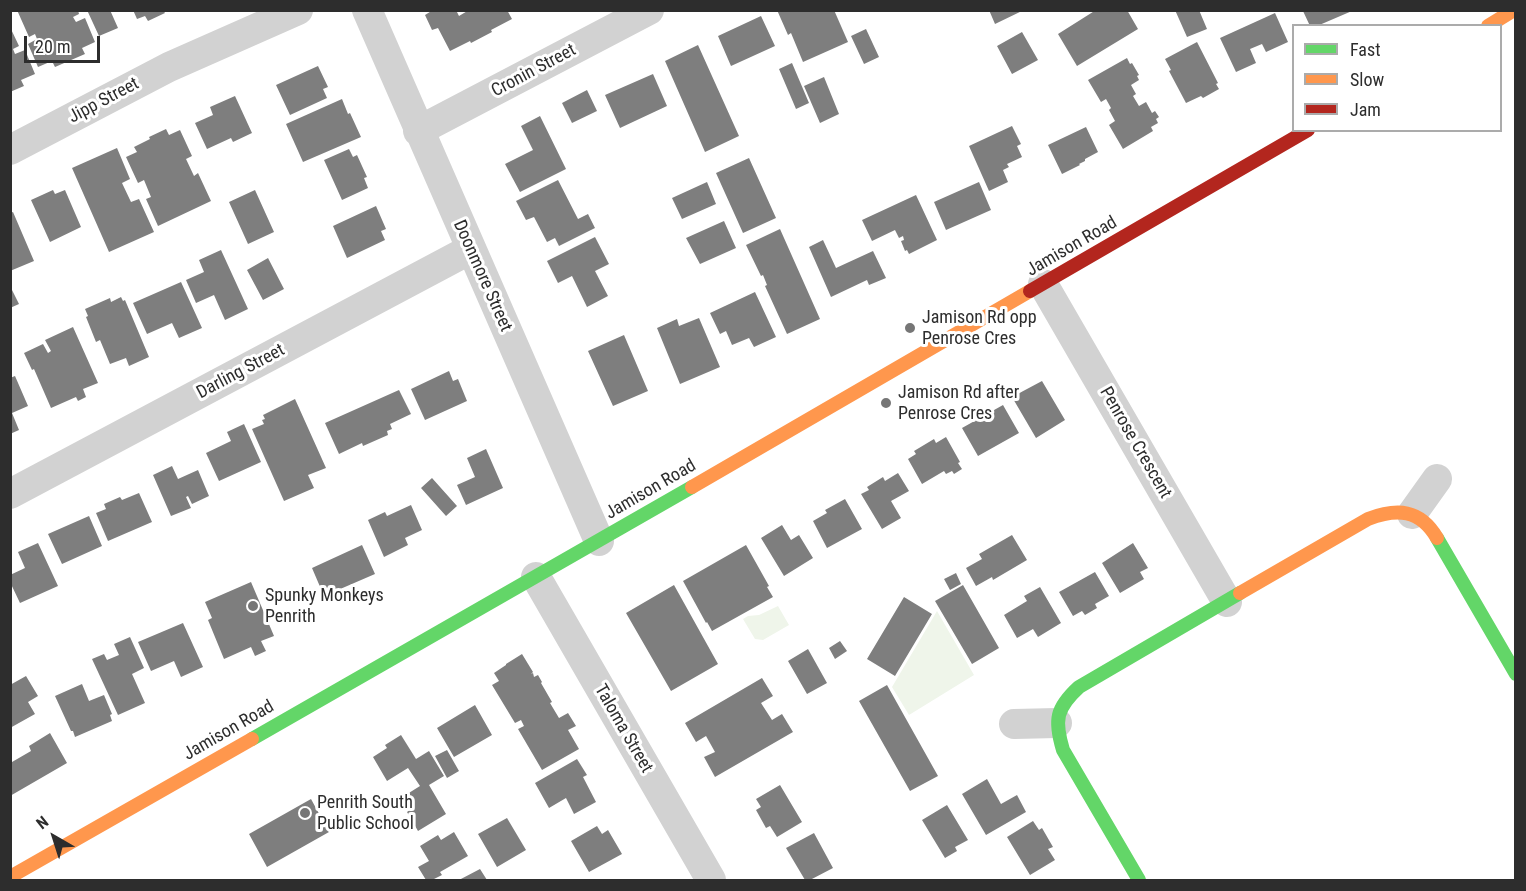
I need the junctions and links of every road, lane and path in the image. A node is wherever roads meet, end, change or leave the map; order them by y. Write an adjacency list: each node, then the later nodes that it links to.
1 (298, 10): 8 (street, Jipp Street)
2 (366, 10): 6 (street, Doonmore Street)
3 (649, 10): 6 (street, Cronin Street)
4 (1514, 10): 5 (main road)
5 (1491, 24)
6 (418, 131): 9 (street, Doonmore Street)
7 (1305, 132): 10 (main road, Jamison Road)
8 (10, 150)
9 (471, 249): 12 (street, Darling Street); 14 (street, Doonmore Street)
10 (1043, 284): 14 (main road, Jamison Road); 16 (street, Penrose Crescent)
11 (1437, 479): 13 (street)
12 (10, 494)
13 (1413, 514): 16 (main road); 17 (main road)
14 (599, 541): 15 (main road, Jamison Road)
15 (536, 577): 20 (main road, Jamison Road); 21 (street, Taloma Street)
16 (1227, 602): 18 (main road)
17 (1515, 674)
18 (1056, 723): 19 (street); 22 (main road)
19 (1014, 724)
20 (10, 877)
21 (711, 880)
22 (1139, 880)

